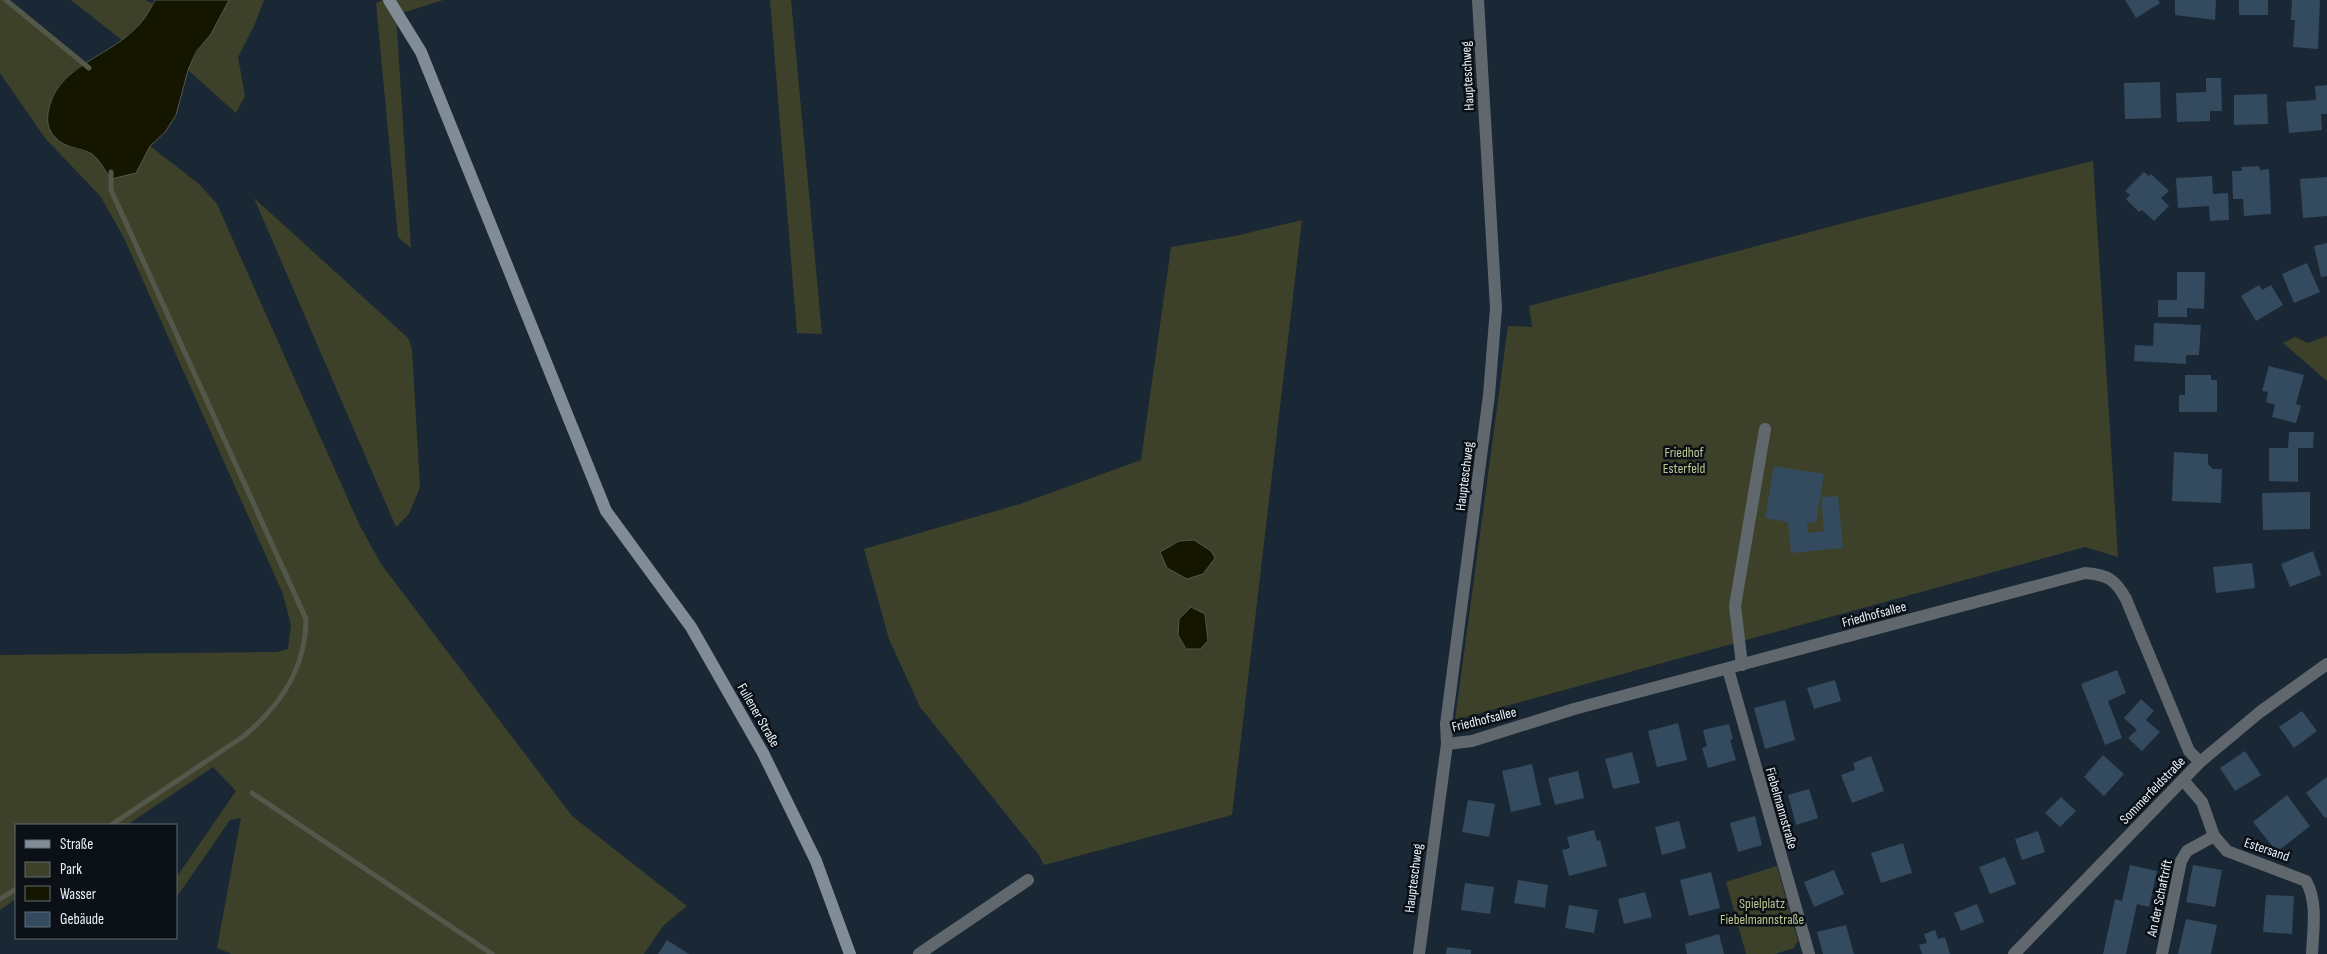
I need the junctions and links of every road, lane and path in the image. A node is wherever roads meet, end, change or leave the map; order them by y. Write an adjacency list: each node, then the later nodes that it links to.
1 (389, 0): 12 (main road, Fullener Straße)
2 (1478, 0): 7 (street, Haupteschweg)
3 (1765, 430): 5 (street)
4 (2327, 664): 8 (street, Sommerfeldstraße)
5 (1742, 665): 6 (street, Friedhofsallee); 8 (street, Friedhofsallee)
6 (1728, 669): 7 (street, Friedhofsallee); 15 (street, Fiebelmannstraße)
7 (1447, 744): 14 (street, Haupteschweg)
8 (2200, 762): 9 (street, Sommerfeldstraße)
9 (2183, 780): 10 (street, Estersand); 16 (street, Sommerfeldstraße)
10 (2214, 836): 17 (street, An der Schaftrift); 18 (street, Estersand)
11 (1028, 880): 13 (street)
12 (850, 954)
13 (919, 954)
14 (1419, 954)
15 (1809, 954)
16 (2014, 954)
17 (2162, 954)
18 (2312, 954)

